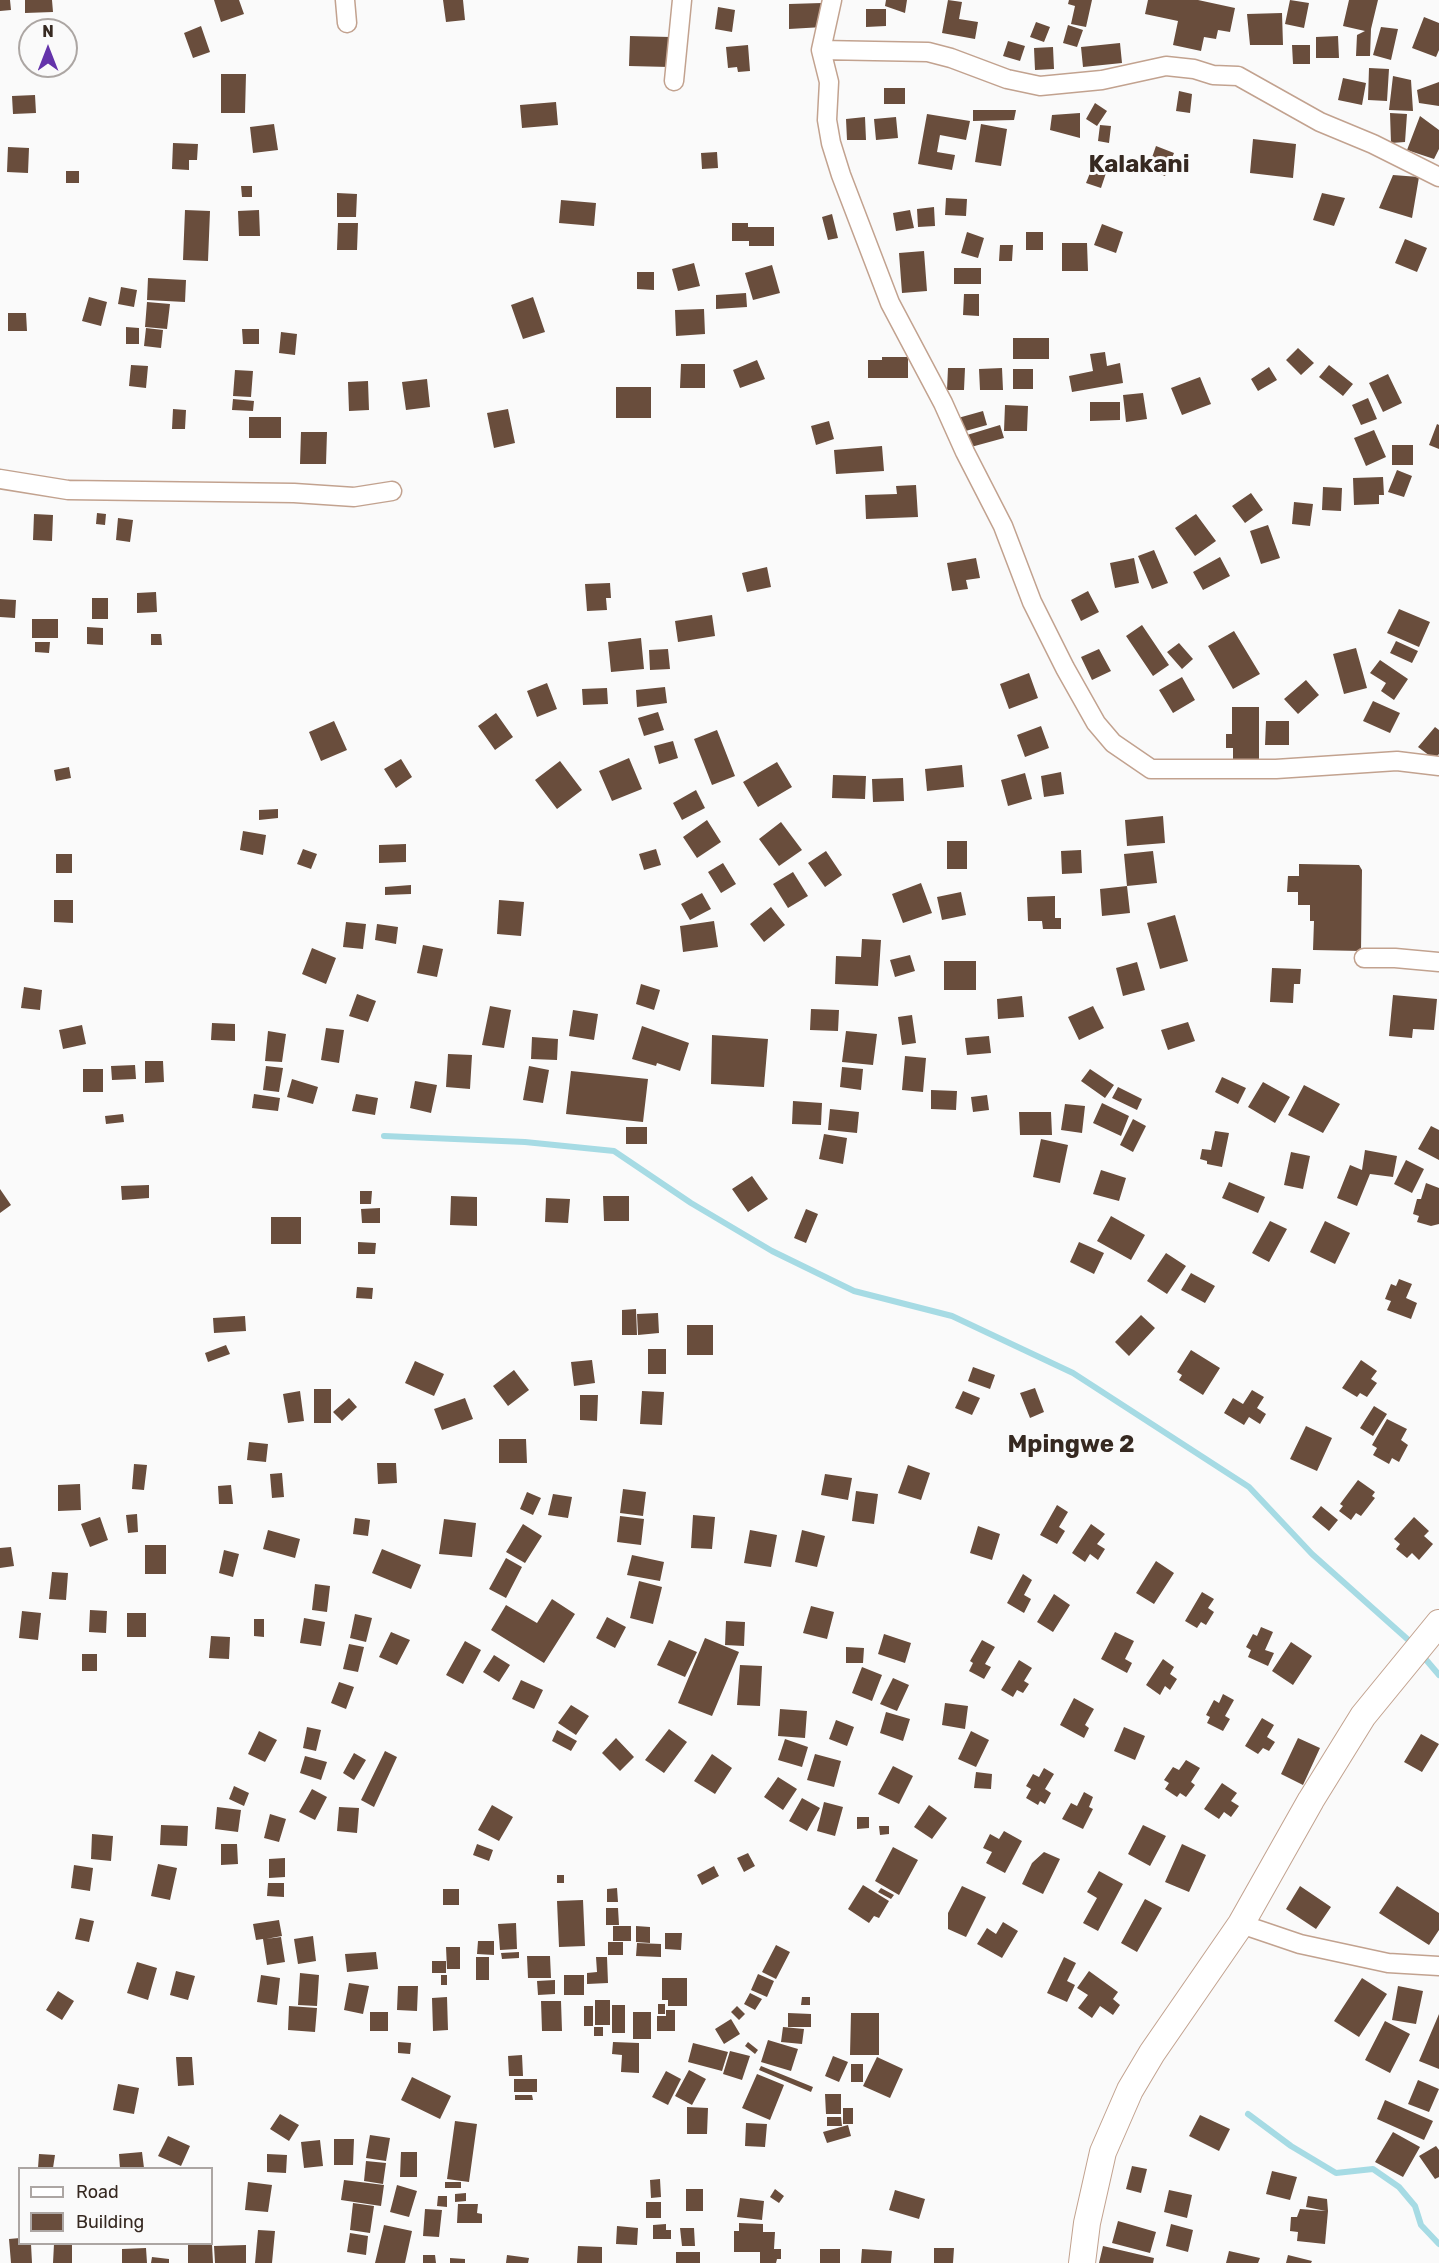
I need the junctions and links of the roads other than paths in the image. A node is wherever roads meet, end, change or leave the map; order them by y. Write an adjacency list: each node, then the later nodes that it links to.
1 (345, 0): 4 (street)
2 (681, 0): 6 (street)
3 (832, 0): 5 (street)
4 (347, 22)
5 (821, 50): 7 (street); 10 (street)
6 (674, 81)
7 (1439, 177)
8 (0, 479): 9 (street)
9 (392, 491)
10 (1439, 766)
11 (1364, 958): 12 (street)
12 (1439, 962)
13 (1439, 1623): 14 (street)
14 (1241, 1924): 15 (street); 16 (street)
15 (1439, 1966)
16 (1082, 2263)

